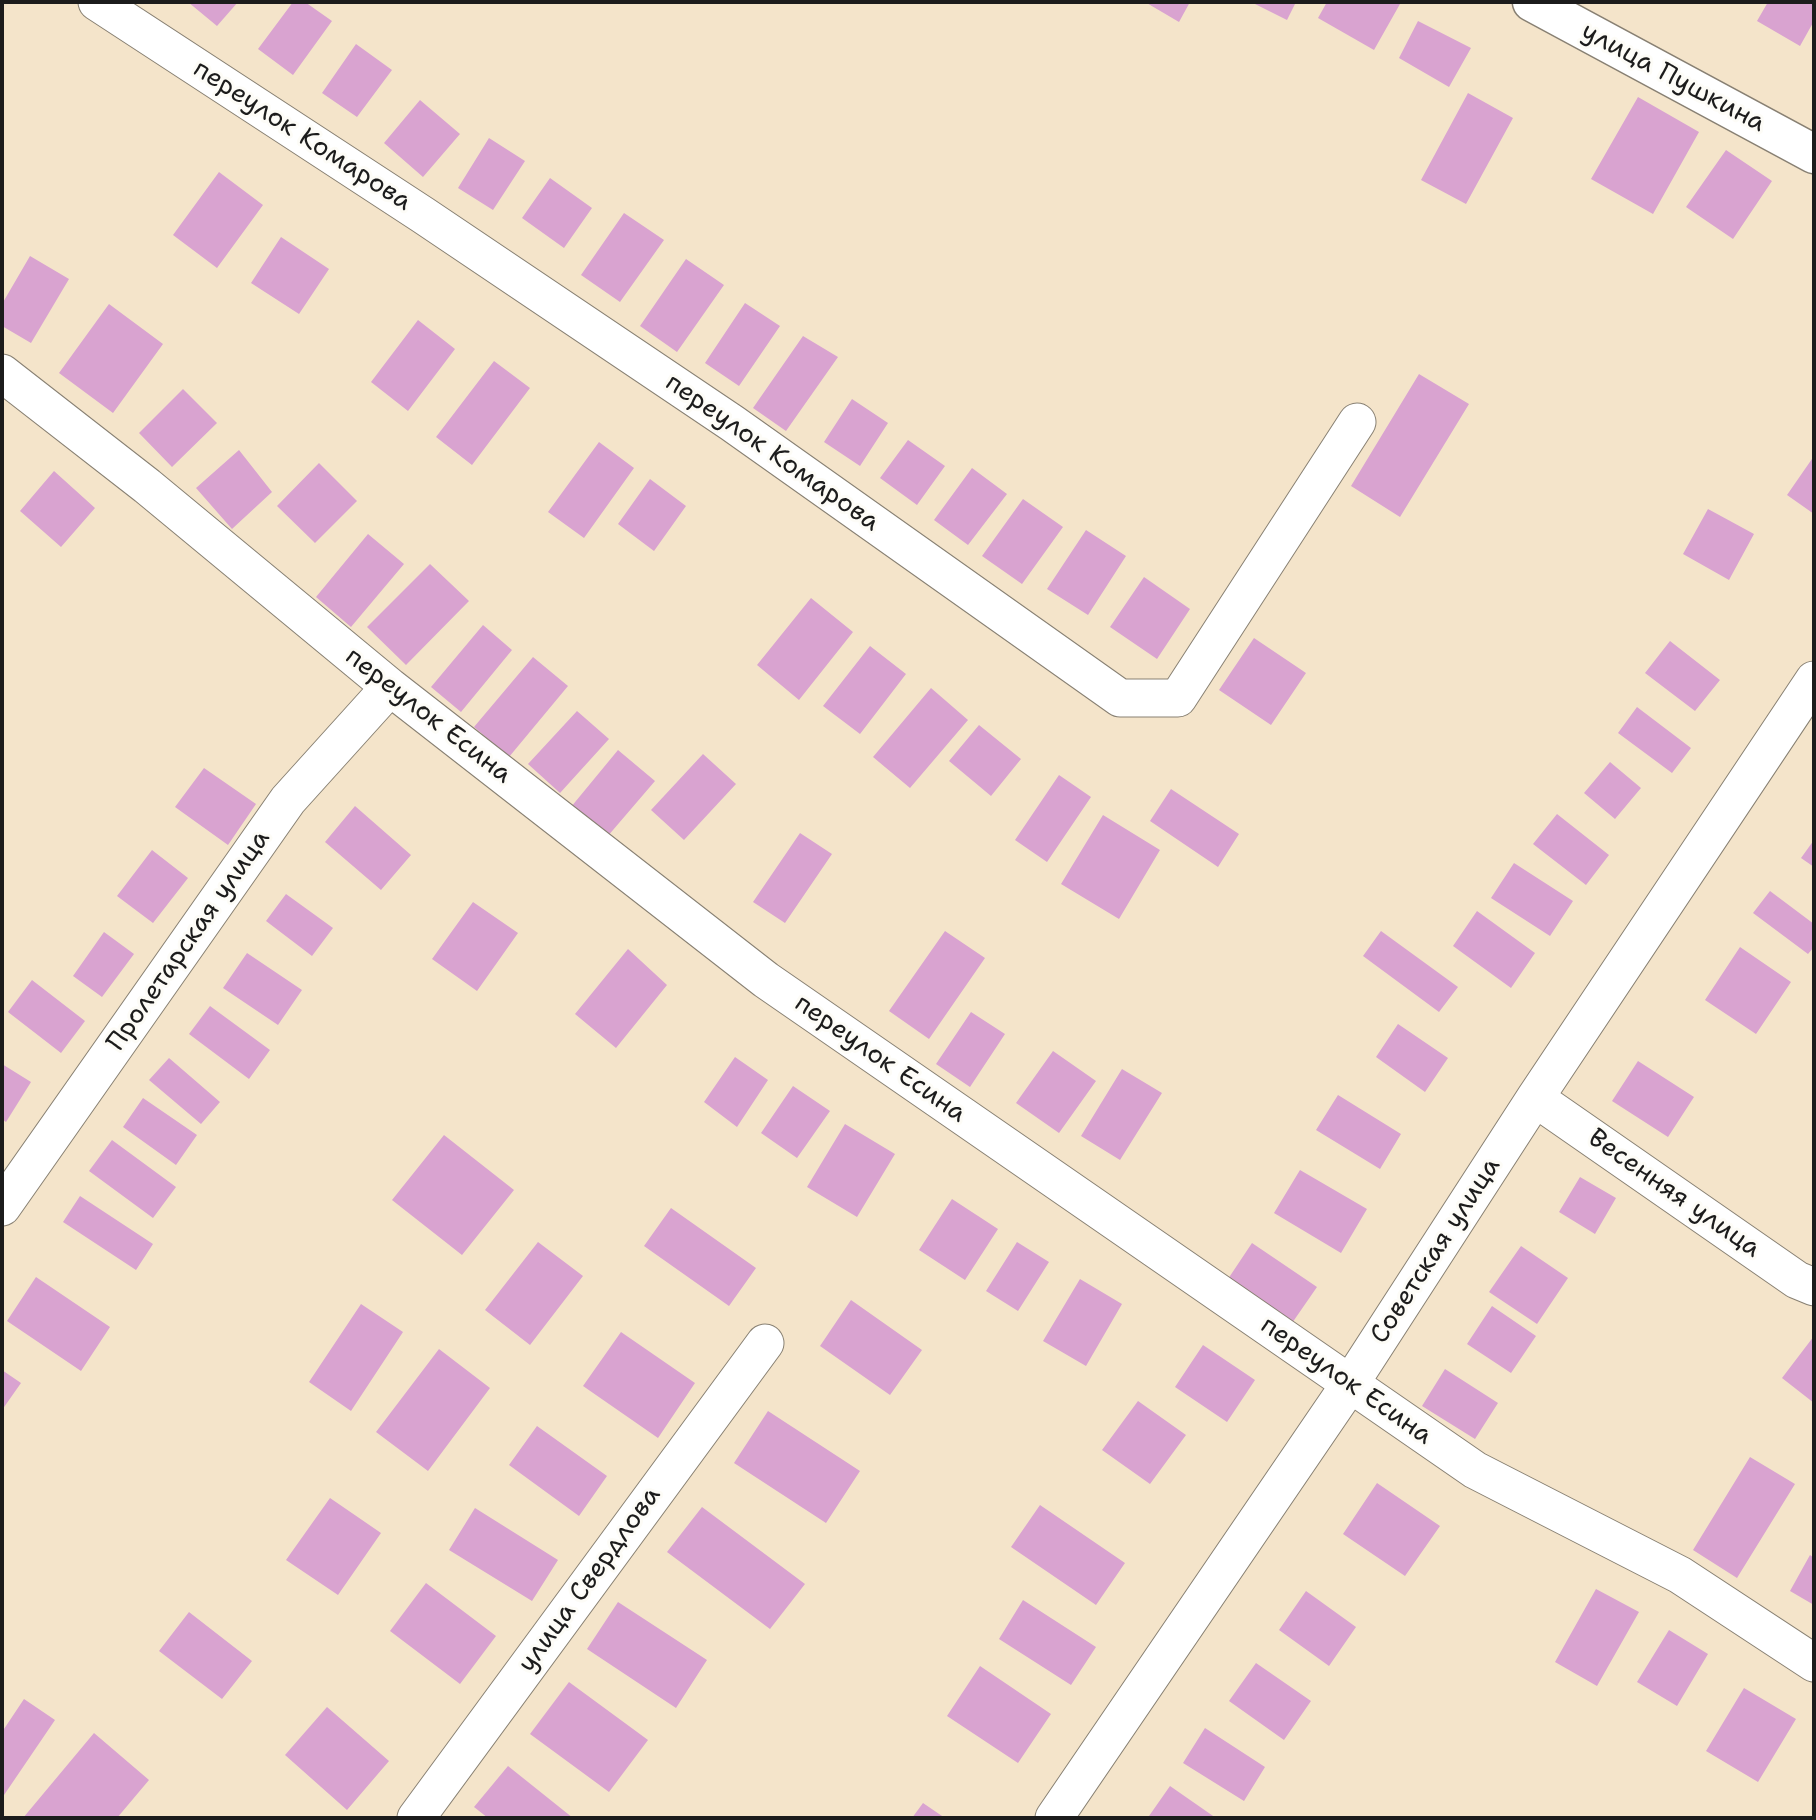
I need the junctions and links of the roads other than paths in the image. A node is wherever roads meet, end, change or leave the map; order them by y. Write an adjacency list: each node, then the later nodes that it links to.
1 (97, 2): 5 (street, переулок Комарова)
2 (1532, 2): 3 (main road, улица Пушкина)
3 (1814, 154)
4 (2, 373): 7 (street, переулок Есина)
5 (1357, 422)
6 (1814, 680): 8 (street, Советская улица)
7 (390, 687): 9 (street, Пролетарская улица); 12 (street, переулок Есина)
8 (1535, 1098): 10 (street, Весенняя улица); 12 (street, Советская улица)
9 (2, 1207)
10 (1814, 1287)
11 (765, 1343): 14 (street, улица Свердлова)
12 (1350, 1384): 13 (street, переулок Есина); 15 (street, Советская улица)
13 (1814, 1663)
14 (416, 1818)
15 (1054, 1818)

